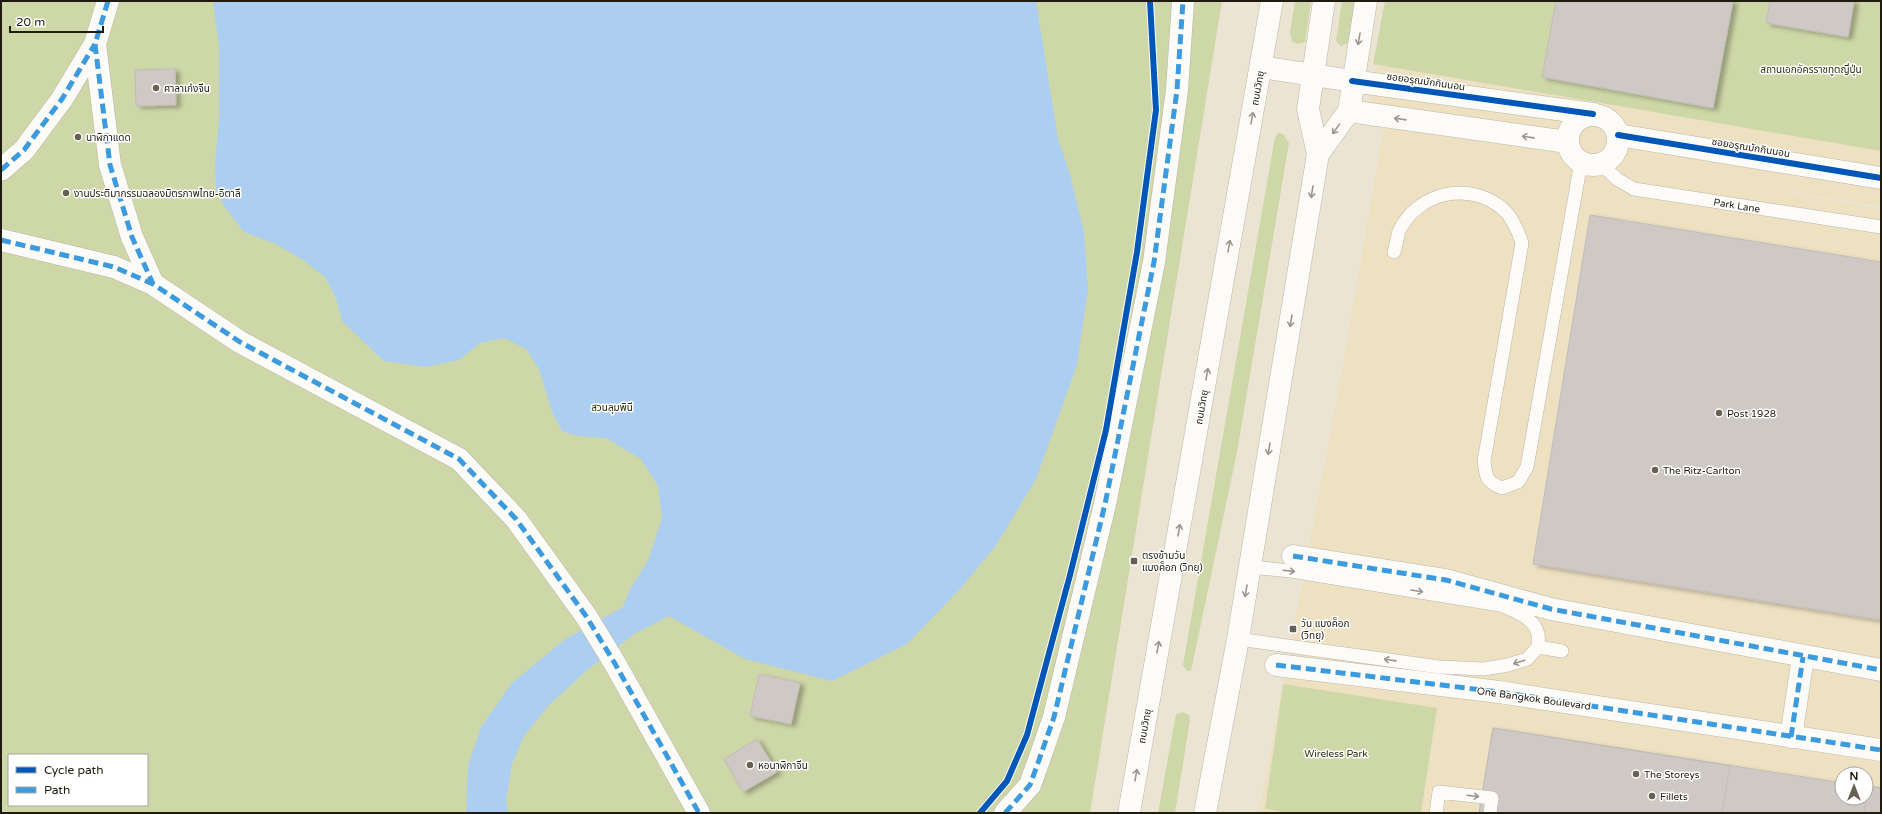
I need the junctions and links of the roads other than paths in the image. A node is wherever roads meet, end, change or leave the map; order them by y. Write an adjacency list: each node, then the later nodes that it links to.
1 (108, 1): 6 (street)
2 (1183, 1): 33 (street)
3 (1272, 1): 7 (street, ถนนวิทยุ)
4 (1324, 1): 8 (street)
5 (1366, 1): 9 (street, one-way to 9)
6 (95, 44): 16 (street); 21 (street)
7 (1261, 68): 8 (street, ซอยอรุณมักกินนอน); 34 (street, ถนนวิทยุ, one-way to 7)
8 (1314, 75): 9 (street, ซอยอรุณมักกินนอน); 14 (street)
9 (1352, 81): 10 (street); 11 (street, ซอยอรุณมักกินนอน)
10 (1349, 111): 13 (street, one-way to 10); 14 (street, one-way to 14)
11 (1593, 114): 12 (street, ซอยอรุณมักกินนอน); 13 (street)
12 (1618, 135): 15 (street); 17 (street, ซอยอรุณมักกินนอน)
13 (1567, 142): 15 (street)
14 (1318, 154): 23 (street, one-way to 23)
15 (1591, 163): 18 (lane, Park Lane); 20 (lane)
16 (1, 170)
17 (1881, 178)
18 (1881, 227)
19 (1, 240): 21 (street)
20 (1394, 252)
21 (153, 284): 32 (street)
22 (1294, 556): 27 (street)
23 (1250, 567): 24 (street, one-way to 24); 25 (lane, one-way to 25)
24 (1238, 638): 25 (lane, one-way to 24); 35 (street)
25 (1538, 647): 26 (lane)
26 (1562, 651)
27 (1803, 656): 29 (street); 30 (street)
28 (1276, 665): 30 (street, One Bangkok Boulevard)
29 (1881, 670)
30 (1791, 737): 31 (street, One Bangkok Boulevard)
31 (1881, 750)
32 (699, 813)
33 (1005, 813)
34 (1129, 813)
35 (1205, 813)
36 (1436, 813): 37 (lane, one-way to 37)
37 (1490, 813)

